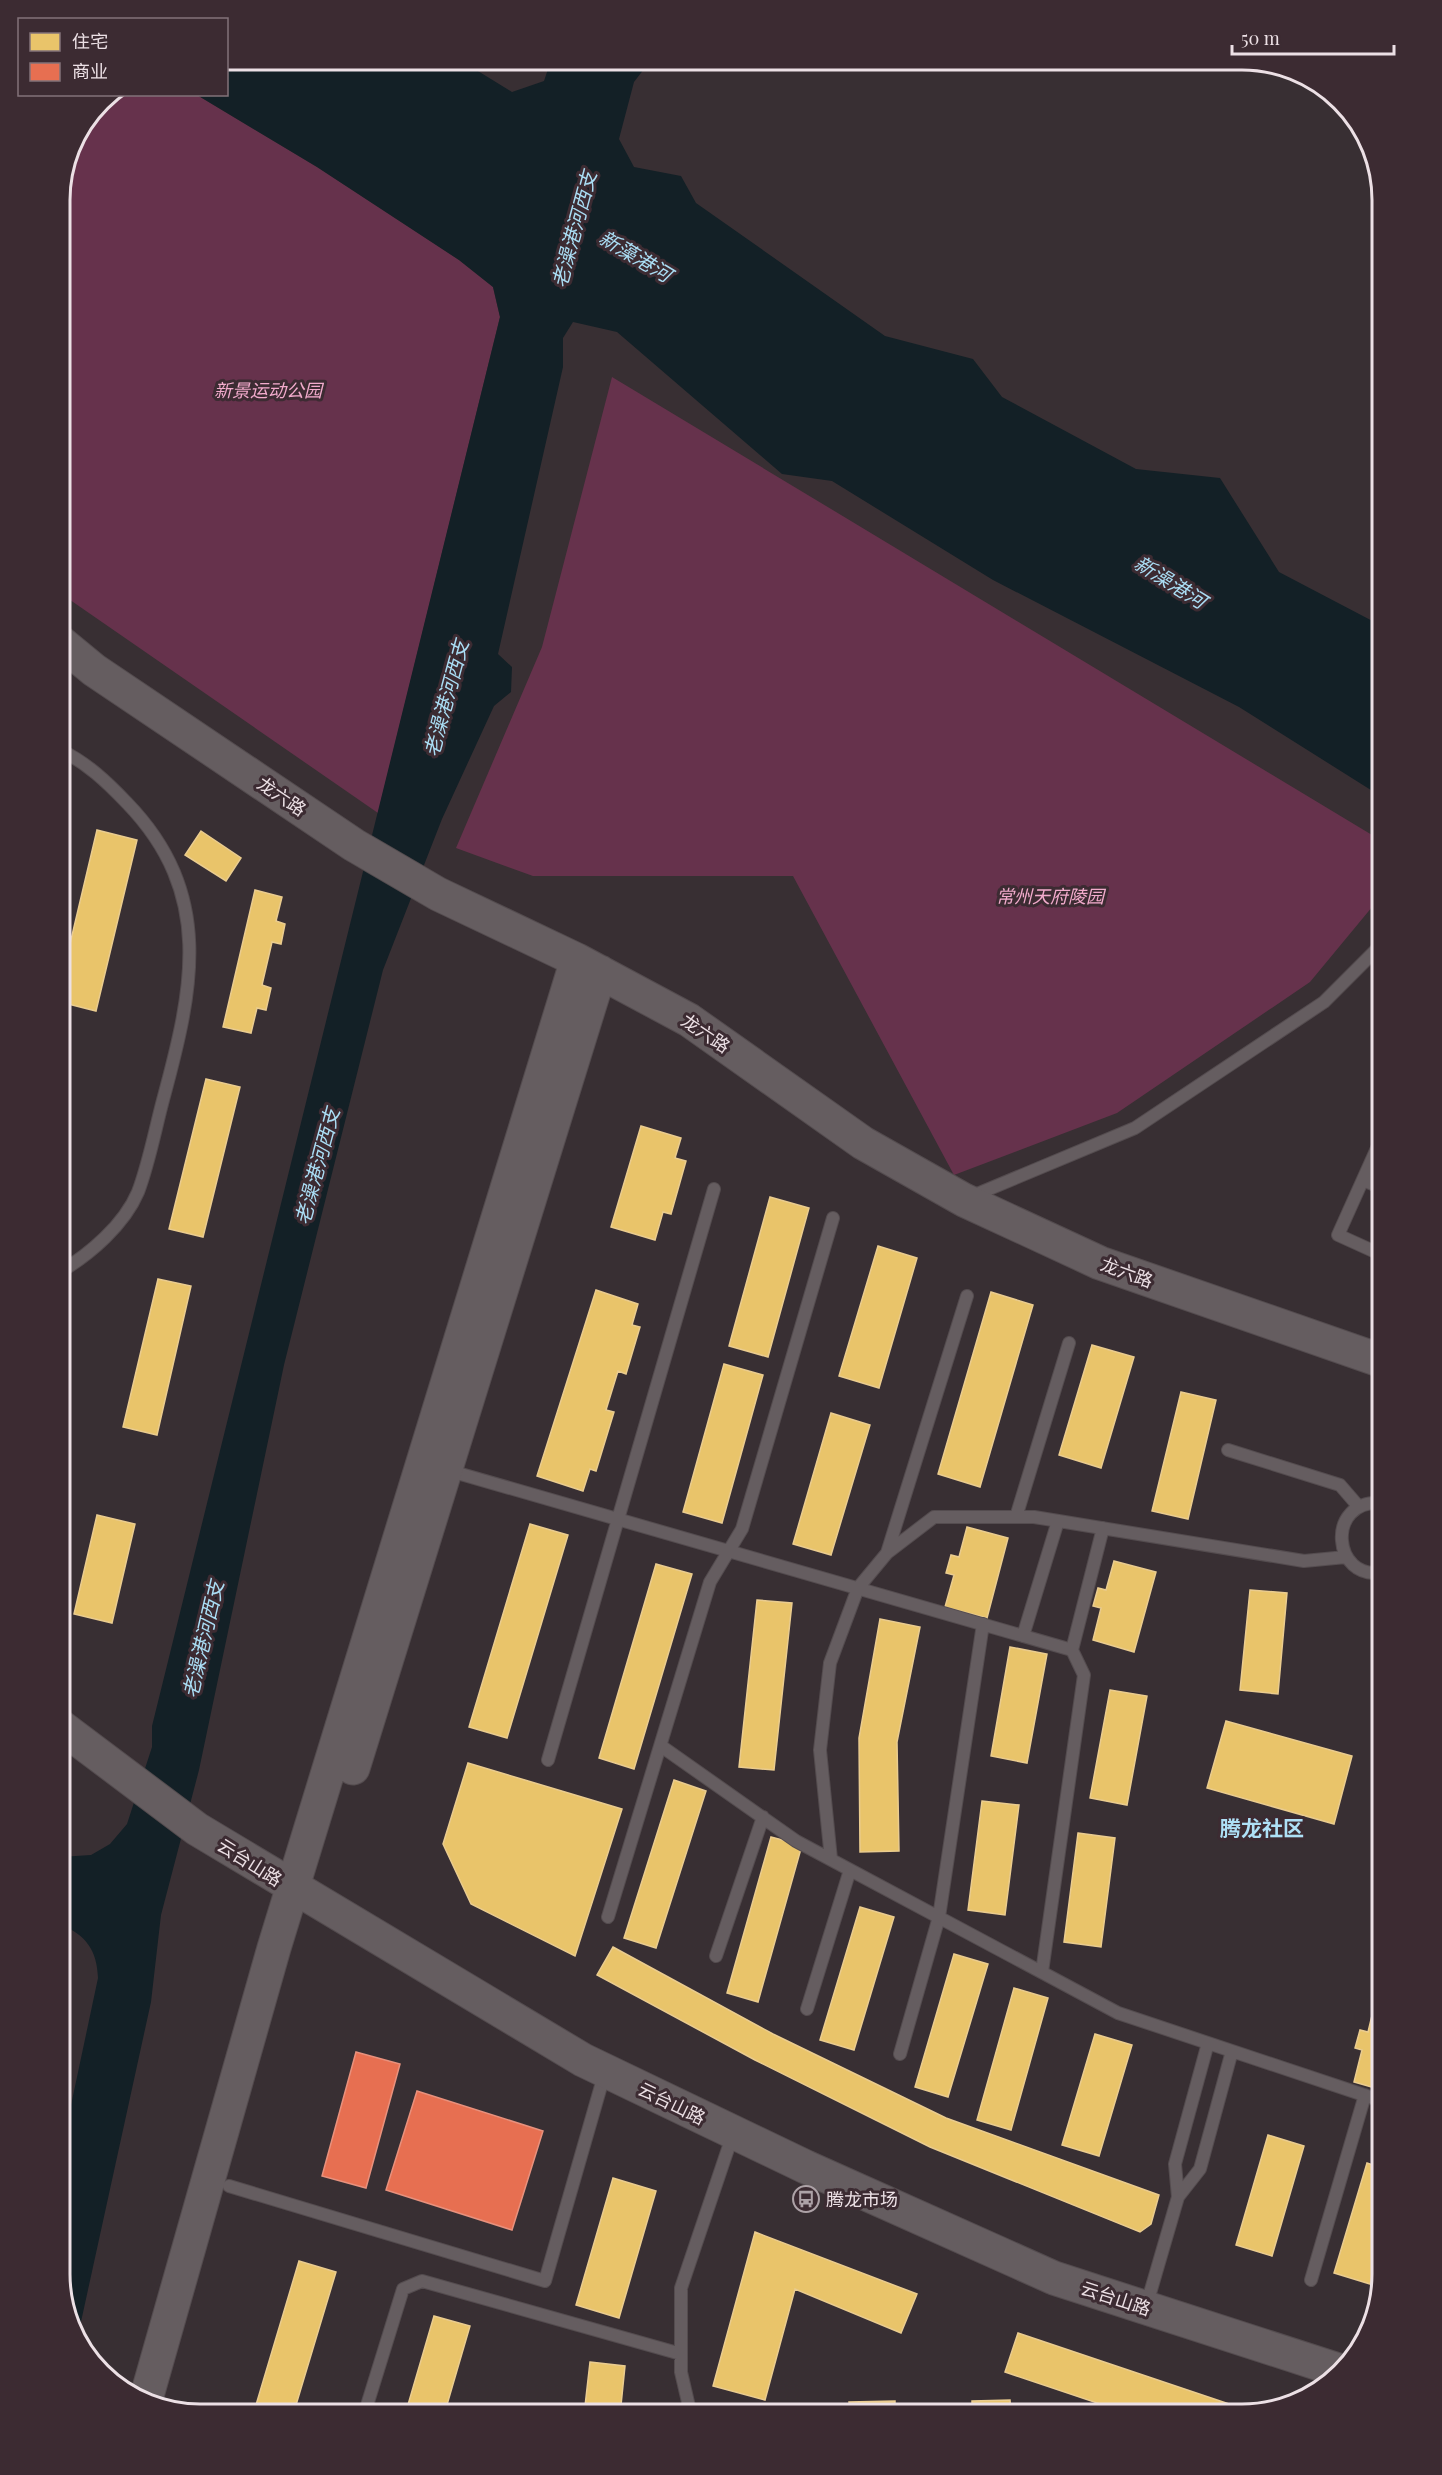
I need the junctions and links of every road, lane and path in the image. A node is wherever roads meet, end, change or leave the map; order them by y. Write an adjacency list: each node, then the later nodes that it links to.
1 (71, 651): 4 (street, 龙六路)
2 (71, 755): 12 (lane)
3 (1372, 954): 9 (lane)
4 (589, 966): 9 (street, 龙六路); 17 (street); 38 (street)
5 (1372, 1160): 6 (lane)
6 (1363, 1180): 7 (lane); 11 (lane)
7 (1372, 1184)
8 (714, 1189): 21 (lane)
9 (964, 1200): 15 (street, 龙六路)
10 (833, 1218): 24 (lane)
11 (1372, 1250)
12 (70, 1266)
13 (967, 1296): 25 (lane)
14 (1069, 1343): 20 (lane)
15 (1372, 1358)
16 (1228, 1450): 19 (lane)
17 (446, 1470): 21 (lane); 38 (street)
18 (1372, 1503): 19 (lane)
19 (1359, 1506): 26 (lane)
20 (1016, 1517): 22 (lane); 25 (lane)
21 (618, 1519): 24 (lane); 34 (lane)
22 (1058, 1521): 23 (lane); 30 (lane)
23 (1103, 1528): 26 (lane); 31 (lane)
24 (729, 1551): 28 (lane); 33 (lane)
25 (886, 1552): 28 (lane)
26 (1346, 1557): 27 (lane)
27 (1372, 1571)
28 (858, 1588): 29 (lane); 36 (lane)
29 (983, 1624): 30 (lane); 40 (lane)
30 (1023, 1636): 31 (lane)
31 (1072, 1650): 42 (lane)
32 (70, 1734): 38 (street, 云台山路)
33 (661, 1746): 35 (lane); 39 (lane)
34 (548, 1760)
35 (763, 1817): 36 (lane); 41 (lane)
36 (831, 1859): 37 (lane)
37 (850, 1870): 40 (lane); 43 (lane)
38 (302, 1894): 47 (street, 云台山路); 51 (street); 57 (street)
39 (608, 1917)
40 (939, 1917): 42 (lane); 46 (lane)
41 (716, 1956)
42 (1042, 1972): 44 (lane)
43 (807, 2009)
44 (1208, 2043): 45 (lane); 52 (lane)
45 (1232, 2051): 48 (lane); 52 (lane)
46 (900, 2054)
47 (606, 2071): 50 (street, 云台山路); 51 (lane)
48 (1365, 2095): 49 (lane); 53 (lane)
49 (1372, 2097)
50 (734, 2132): 54 (street, 云台山路); 55 (lane)
51 (228, 2186): 58 (street)
52 (1178, 2197): 54 (lane)
53 (1311, 2280)
54 (1146, 2308): 56 (street, 云台山路)
55 (681, 2354): 59 (lane); 60 (lane)
56 (1331, 2368)
57 (148, 2393)
58 (167, 2400)
59 (367, 2404)
60 (688, 2404)

